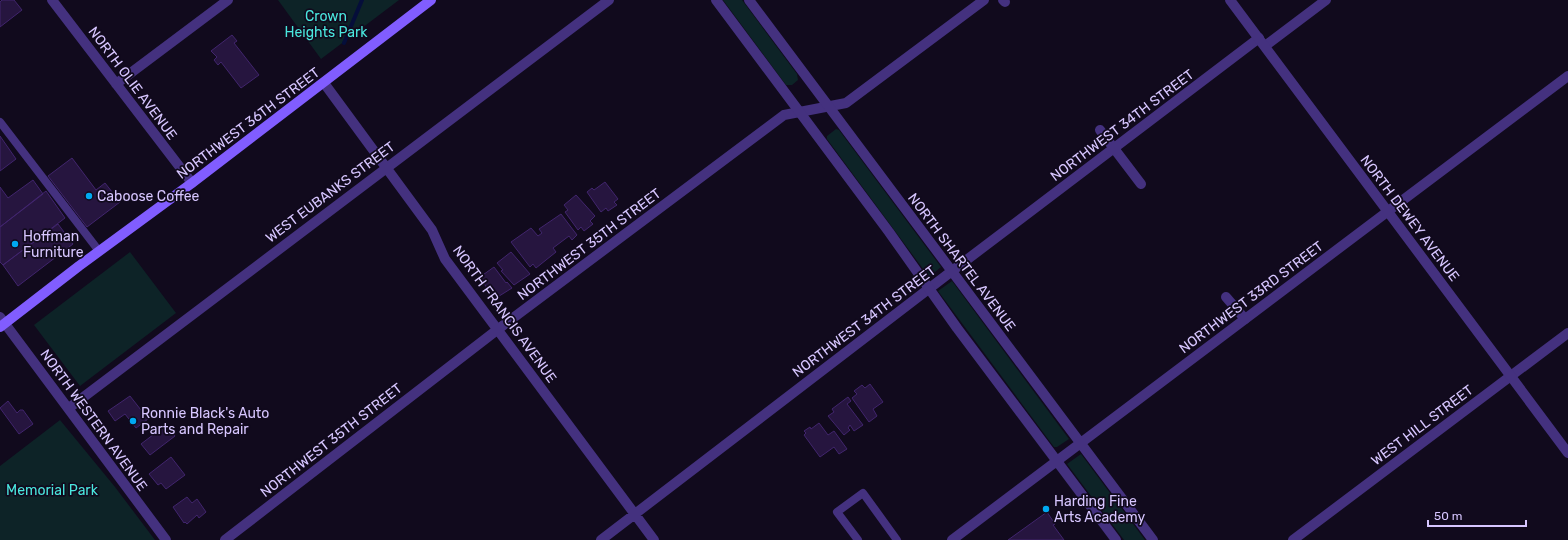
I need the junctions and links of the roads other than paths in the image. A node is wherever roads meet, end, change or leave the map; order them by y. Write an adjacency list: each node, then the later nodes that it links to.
1 (52, 0): 13 (street, NORTH OLIE AVENUE)
2 (228, 0): 13 (street)
3 (431, 0): 12 (main road, NORTHWEST 36TH STREET)
4 (609, 0): 19 (street, WEST EUBANKS STREET)
5 (716, 0): 15 (street)
6 (750, 0): 14 (street, NORTH SHARTEL AVENUE)
7 (984, 0): 14 (street, NORTHWEST 35TH STREET)
8 (1230, 0): 10 (street, NORTH DEWEY AVENUE)
9 (1326, 0): 10 (street, NORTHWEST 34TH STREET)
10 (1262, 42): 18 (street, NORTHWEST 34TH STREET); 22 (street, NORTH DEWEY AVENUE)
11 (1568, 76): 22 (street, NORTHWEST 33RD STREET)
12 (324, 83): 19 (street, NORTH FRANCIS AVENUE); 20 (main road, NORTHWEST 36TH STREET)
13 (116, 84): 20 (street, NORTH OLIE AVENUE)
14 (828, 107): 15 (street, NORTHWEST 35TH STREET); 24 (street, NORTH SHARTEL AVENUE)
15 (800, 112): 25 (street); 29 (street, NORTHWEST 35TH STREET)
16 (0, 122): 23 (lane)
17 (1100, 130): 18 (street)
18 (1114, 148): 21 (street); 24 (street, NORTHWEST 34TH STREET)
19 (386, 168): 29 (street, NORTH FRANCIS AVENUE); 32 (street, WEST EUBANKS STREET)
20 (192, 183): 23 (main road, NORTHWEST 36TH STREET)
21 (1141, 184)
22 (1387, 212): 27 (street, NORTHWEST 33RD STREET); 31 (street, NORTH DEWEY AVENUE)
23 (99, 252): 28 (main road, NORTHWEST 36TH STREET)
24 (952, 271): 25 (street, NORTHWEST 34TH STREET); 33 (street, NORTH SHARTEL AVENUE)
25 (929, 288): 35 (street); 36 (street, NORTHWEST 34TH STREET)
26 (1226, 297): 27 (street)
27 (1245, 319): 33 (street, NORTHWEST 33RD STREET)
28 (2, 322): 32 (street, NORTH WESTERN AVENUE)
29 (497, 330): 36 (street, NORTH FRANCIS AVENUE); 38 (street, NORTHWEST 35TH STREET)
30 (1568, 333): 31 (street, WEST HILL STREET)
31 (1511, 376): 34 (street, NORTH DEWEY AVENUE); 46 (street, WEST HILL STREET)
32 (69, 408): 37 (street, NORTH WESTERN AVENUE)
33 (1080, 443): 35 (street, NORTHWEST 33RD STREET); 45 (street, NORTH SHARTEL AVENUE)
34 (1568, 453)
35 (1057, 461): 43 (street, NORTHWEST 33RD STREET); 44 (street)
36 (635, 514): 39 (street, NORTHWEST 34TH STREET); 40 (street, NORTH FRANCIS AVENUE)
37 (166, 540)
38 (225, 540)
39 (601, 540)
40 (654, 540)
41 (858, 540): 42 (lane)
42 (897, 540)
43 (952, 540)
44 (1116, 540)
45 (1153, 540)
46 (1293, 540)

